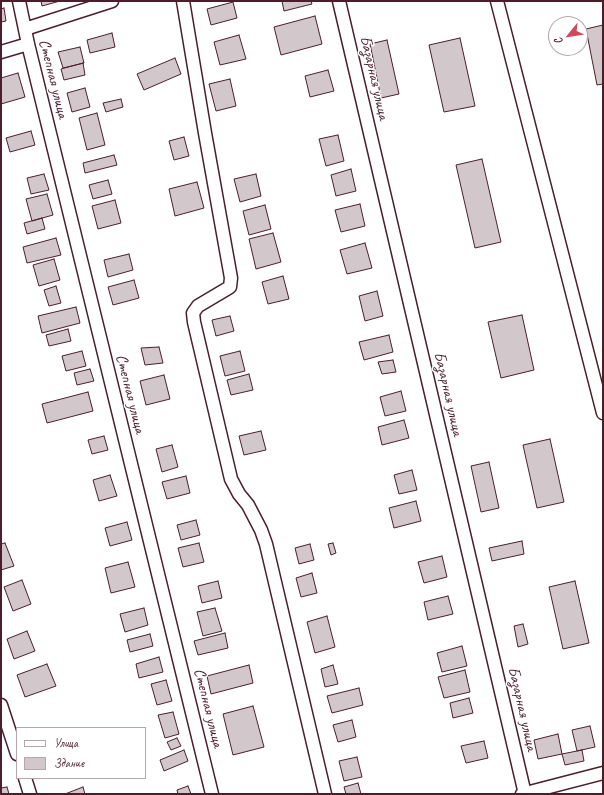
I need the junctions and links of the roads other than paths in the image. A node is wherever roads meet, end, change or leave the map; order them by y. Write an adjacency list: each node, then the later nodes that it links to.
1 (18, 1): 6 (street, Степная улица)
2 (112, 1): 6 (street)
3 (183, 1): 16 (street)
4 (339, 1): 17 (street, Базарная улица)
5 (497, 1): 9 (street)
6 (25, 29): 7 (street, Степная улица)
7 (28, 44): 8 (street); 15 (street, Степная улица)
8 (1, 52)
9 (603, 413)
10 (1, 705): 11 (street)
11 (16, 751)
12 (603, 773): 17 (street)
13 (25, 779): 14 (street)
14 (30, 794)
15 (212, 794)
16 (325, 794)
17 (524, 794)

